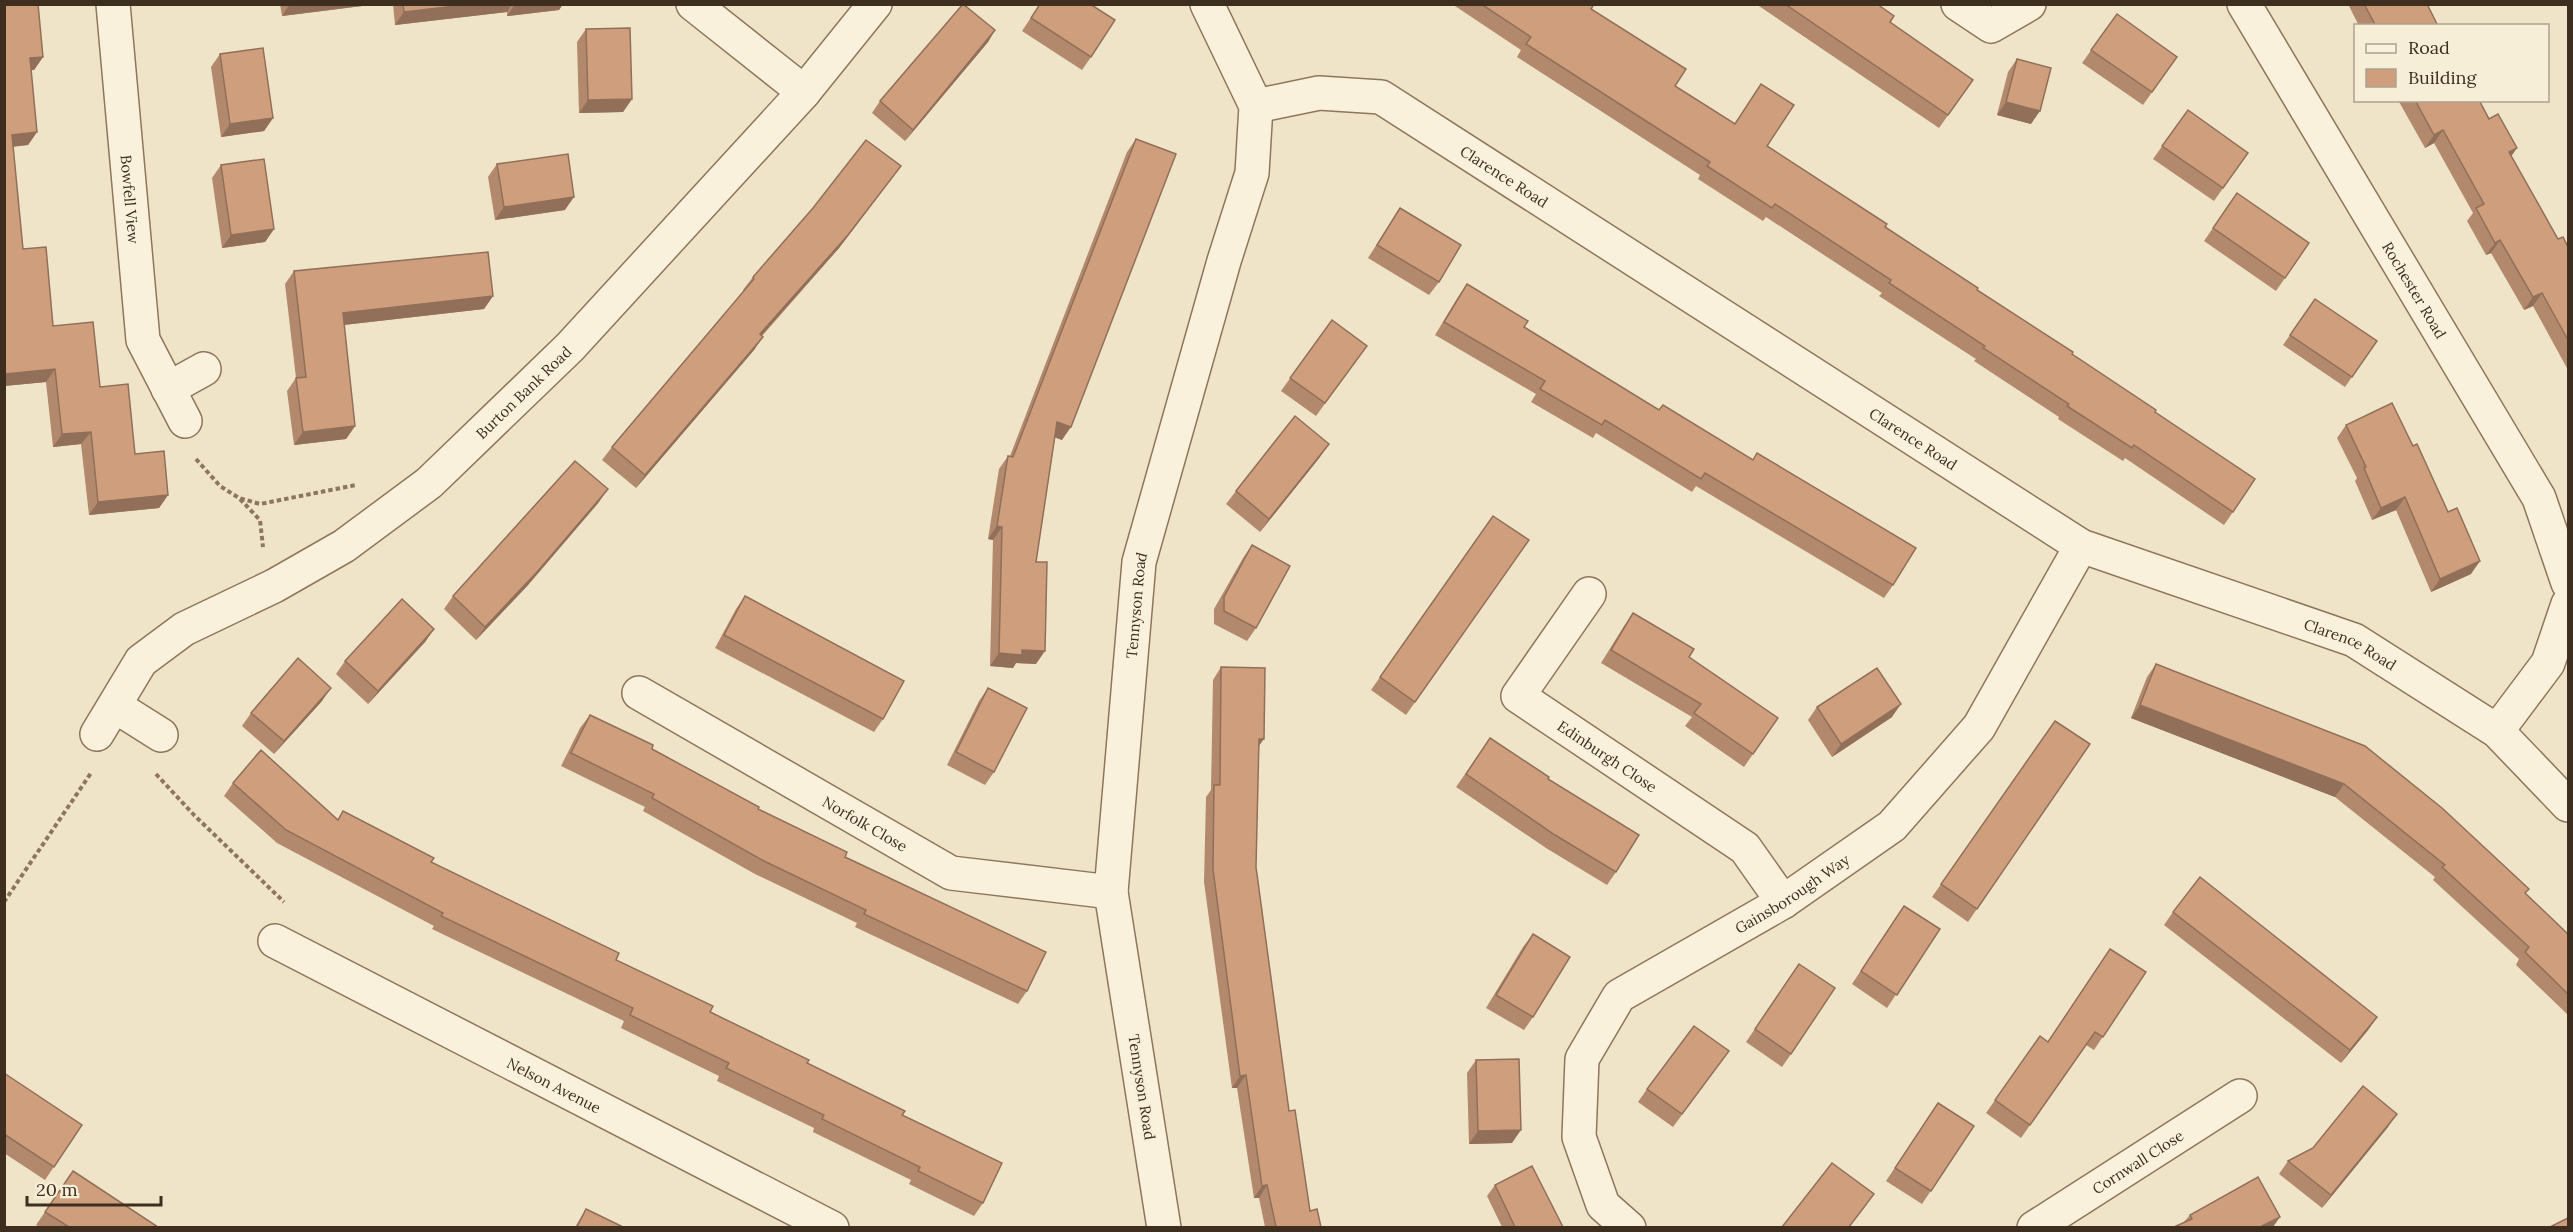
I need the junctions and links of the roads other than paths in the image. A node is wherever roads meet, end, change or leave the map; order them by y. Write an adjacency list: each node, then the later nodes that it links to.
1 (113, 4): 11 (street, Bowfell View)
2 (693, 4): 8 (street)
3 (875, 4): 8 (street, Burton Bank Road)
4 (1207, 4): 9 (street, Tennyson Road)
5 (1958, 4): 6 (street)
6 (2029, 4)
7 (2244, 4): 14 (street, Rochester Road)
8 (804, 92): 18 (street, Burton Bank Road)
9 (1256, 106): 13 (street, Clarence Road); 23 (street, Tennyson Road)
10 (204, 369): 11 (street)
11 (168, 389): 12 (street, Bowfell View)
12 (185, 421)
13 (2081, 546): 19 (street, Clarence Road); 24 (street, Gainsborough Way)
14 (2568, 583)
15 (1589, 594): 24 (street, Edinburgh Close)
16 (2568, 604): 19 (street)
17 (639, 693): 23 (street, Norfolk Close)
18 (115, 706): 20 (street, Burton Bank Road); 21 (street)
19 (2497, 731): 22 (street, Clarence Road)
20 (97, 734)
21 (161, 735)
22 (2568, 805)
23 (1111, 892): 28 (street, Tennyson Road)
24 (1783, 902): 29 (street, Gainsborough Way)
25 (275, 941): 27 (street, Nelson Avenue)
26 (2240, 1096): 30 (street, Cornwall Close)
27 (832, 1227)
28 (1164, 1227)
29 (1629, 1227)
30 (2034, 1227)

